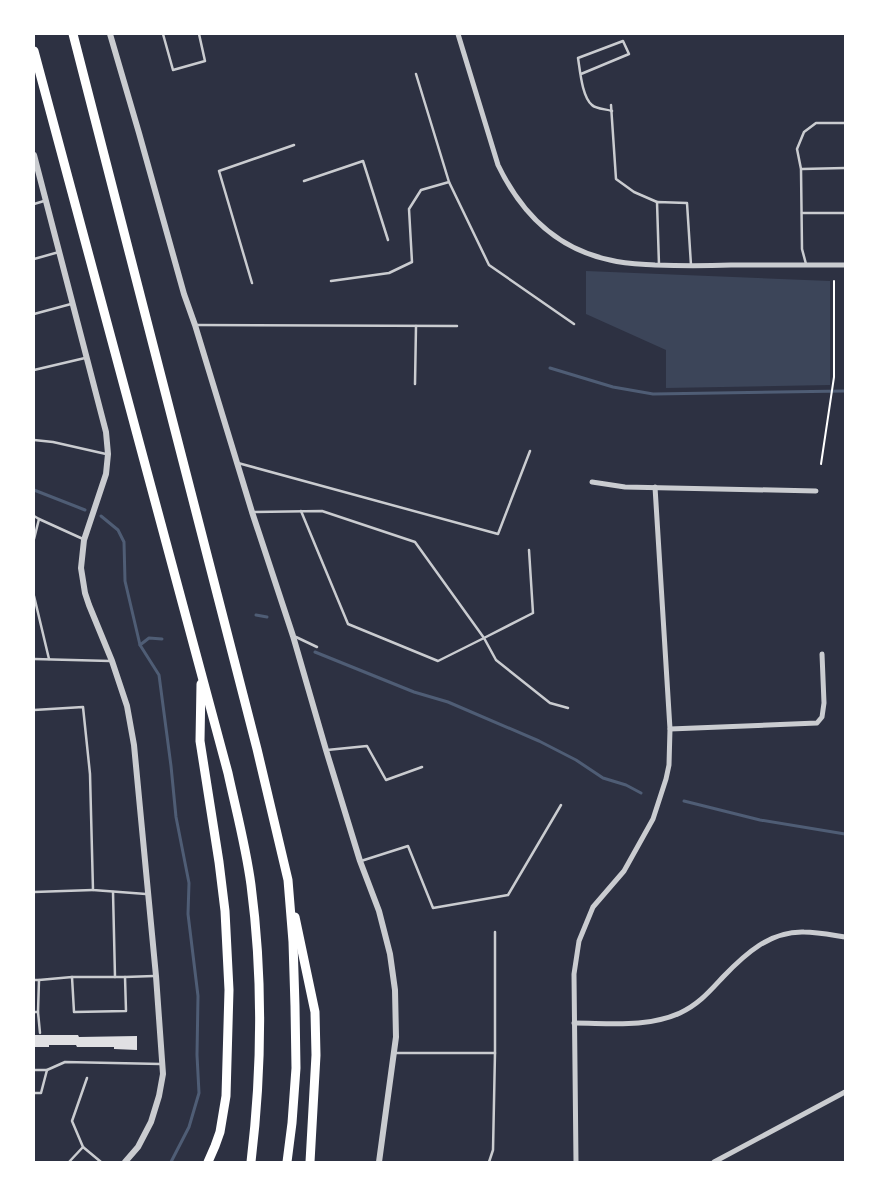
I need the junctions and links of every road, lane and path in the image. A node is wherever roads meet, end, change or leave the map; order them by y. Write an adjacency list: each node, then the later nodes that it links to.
1 (73, 34): 73 (highway)
2 (110, 34): 36 (street)
3 (163, 34): 4 (lane)
4 (199, 34)
5 (458, 34): 27 (street)
6 (34, 51): 65 (highway)
7 (416, 74): 17 (lane)
8 (581, 74): 8 (lane); 10 (lane)
9 (612, 105): 10 (lane)
10 (612, 111): 19 (lane)
11 (845, 123): 15 (lane)
12 (294, 145): 32 (lane)
13 (34, 155): 18 (street)
14 (845, 168): 15 (lane)
15 (802, 169): 21 (lane)
16 (304, 181): 23 (lane)
17 (449, 182): 30 (lane); 35 (lane)
18 (46, 201): 20 (lane); 24 (street)
19 (657, 202): 27 (lane); 29 (lane)
20 (34, 204)
21 (802, 213): 22 (lane); 28 (lane)
22 (845, 213)
23 (388, 240)
24 (59, 252): 25 (lane); 33 (street)
25 (34, 259)
26 (845, 264): 28 (street)
27 (659, 265): 29 (street)
28 (806, 265): 29 (street)
29 (691, 266)
30 (331, 281)
31 (834, 281): 46 (path)
32 (252, 283)
33 (72, 304): 34 (lane); 39 (street)
34 (34, 314)
35 (574, 324)
36 (195, 325): 37 (lane); 45 (street)
37 (416, 326): 38 (lane); 41 (lane)
38 (457, 326)
39 (86, 358): 40 (lane); 44 (street)
40 (34, 370)
41 (415, 384)
42 (34, 440): 44 (lane)
43 (530, 451): 45 (lane)
44 (108, 454): 55 (street)
45 (237, 463): 51 (street)
46 (821, 464)
47 (592, 482): 48 (street)
48 (655, 487): 49 (street); 68 (street)
49 (816, 491)
50 (301, 511): 51 (lane); 59 (lane); 59 (lane)
51 (252, 512): 58 (street)
52 (34, 516): 53 (lane)
53 (39, 519): 54 (lane); 55 (lane)
54 (34, 539)
55 (84, 540): 64 (street)
56 (529, 550): 59 (lane)
57 (34, 596): 63 (lane)
58 (293, 636): 60 (lane); 69 (street)
59 (484, 638): 66 (lane)
60 (317, 647)
61 (822, 654): 68 (street)
62 (34, 659): 63 (lane)
63 (50, 659): 64 (lane)
64 (112, 661): 77 (street)
65 (201, 672): 101 (highway); 102 (highway)
66 (568, 708)
67 (34, 710): 74 (lane)
68 (670, 729): 87 (street)
69 (326, 750): 70 (lane); 72 (street)
70 (422, 767)
71 (561, 805): 72 (lane)
72 (360, 861): 90 (street)
73 (288, 880): 103 (highway); 104 (highway)
74 (93, 890): 75 (lane); 76 (lane)
75 (34, 892)
76 (113, 892): 77 (lane); 82 (lane)
77 (148, 894): 80 (street)
78 (496, 932): 89 (lane)
79 (845, 937): 87 (street)
80 (156, 976): 83 (lane); 91 (street)
81 (72, 977): 82 (lane); 83 (lane); 85 (lane)
82 (115, 977): 83 (lane)
83 (125, 977)
84 (34, 980): 85 (lane)
85 (38, 980): 86 (lane)
86 (36, 1012): 88 (lane)
87 (574, 1023): 107 (street)
88 (40, 1033)
89 (495, 1053): 90 (lane); 106 (lane)
90 (394, 1054): 105 (street)
91 (162, 1064): 93 (lane); 100 (street)
92 (34, 1070): 93 (lane)
93 (47, 1070): 96 (lane)
94 (87, 1078): 97 (lane)
95 (845, 1092): 108 (street)
96 (34, 1093)
97 (83, 1147): 98 (lane); 99 (lane)
98 (69, 1162)
99 (101, 1162)
100 (125, 1162)
101 (208, 1162)
102 (252, 1162)
103 (287, 1162)
104 (310, 1162)
105 (379, 1162)
106 (489, 1162)
107 (576, 1162)
108 (714, 1162)

